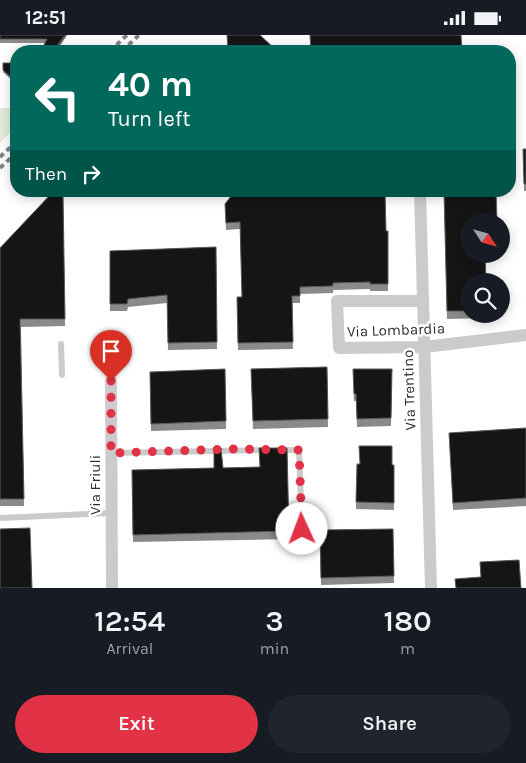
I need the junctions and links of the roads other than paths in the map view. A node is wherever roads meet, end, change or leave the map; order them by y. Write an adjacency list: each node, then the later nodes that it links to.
1 (420, 197): 2 (street, Via Trentino)
2 (422, 301): 5 (street, Via Trentino); 5 (street, Via Lombardia)
3 (526, 335): 5 (street, Via Lombardia)
4 (61, 344): 6 (lane)
5 (424, 347): 13 (street, Via Trentino)
6 (62, 375)
7 (111, 381): 8 (street, Via Friuli)
8 (111, 453): 9 (street, Via Friuli); 11 (lane)
9 (111, 513): 10 (lane); 12 (street, Via Friuli)
10 (0, 518)
11 (302, 529)
12 (112, 588)
13 (431, 588)

